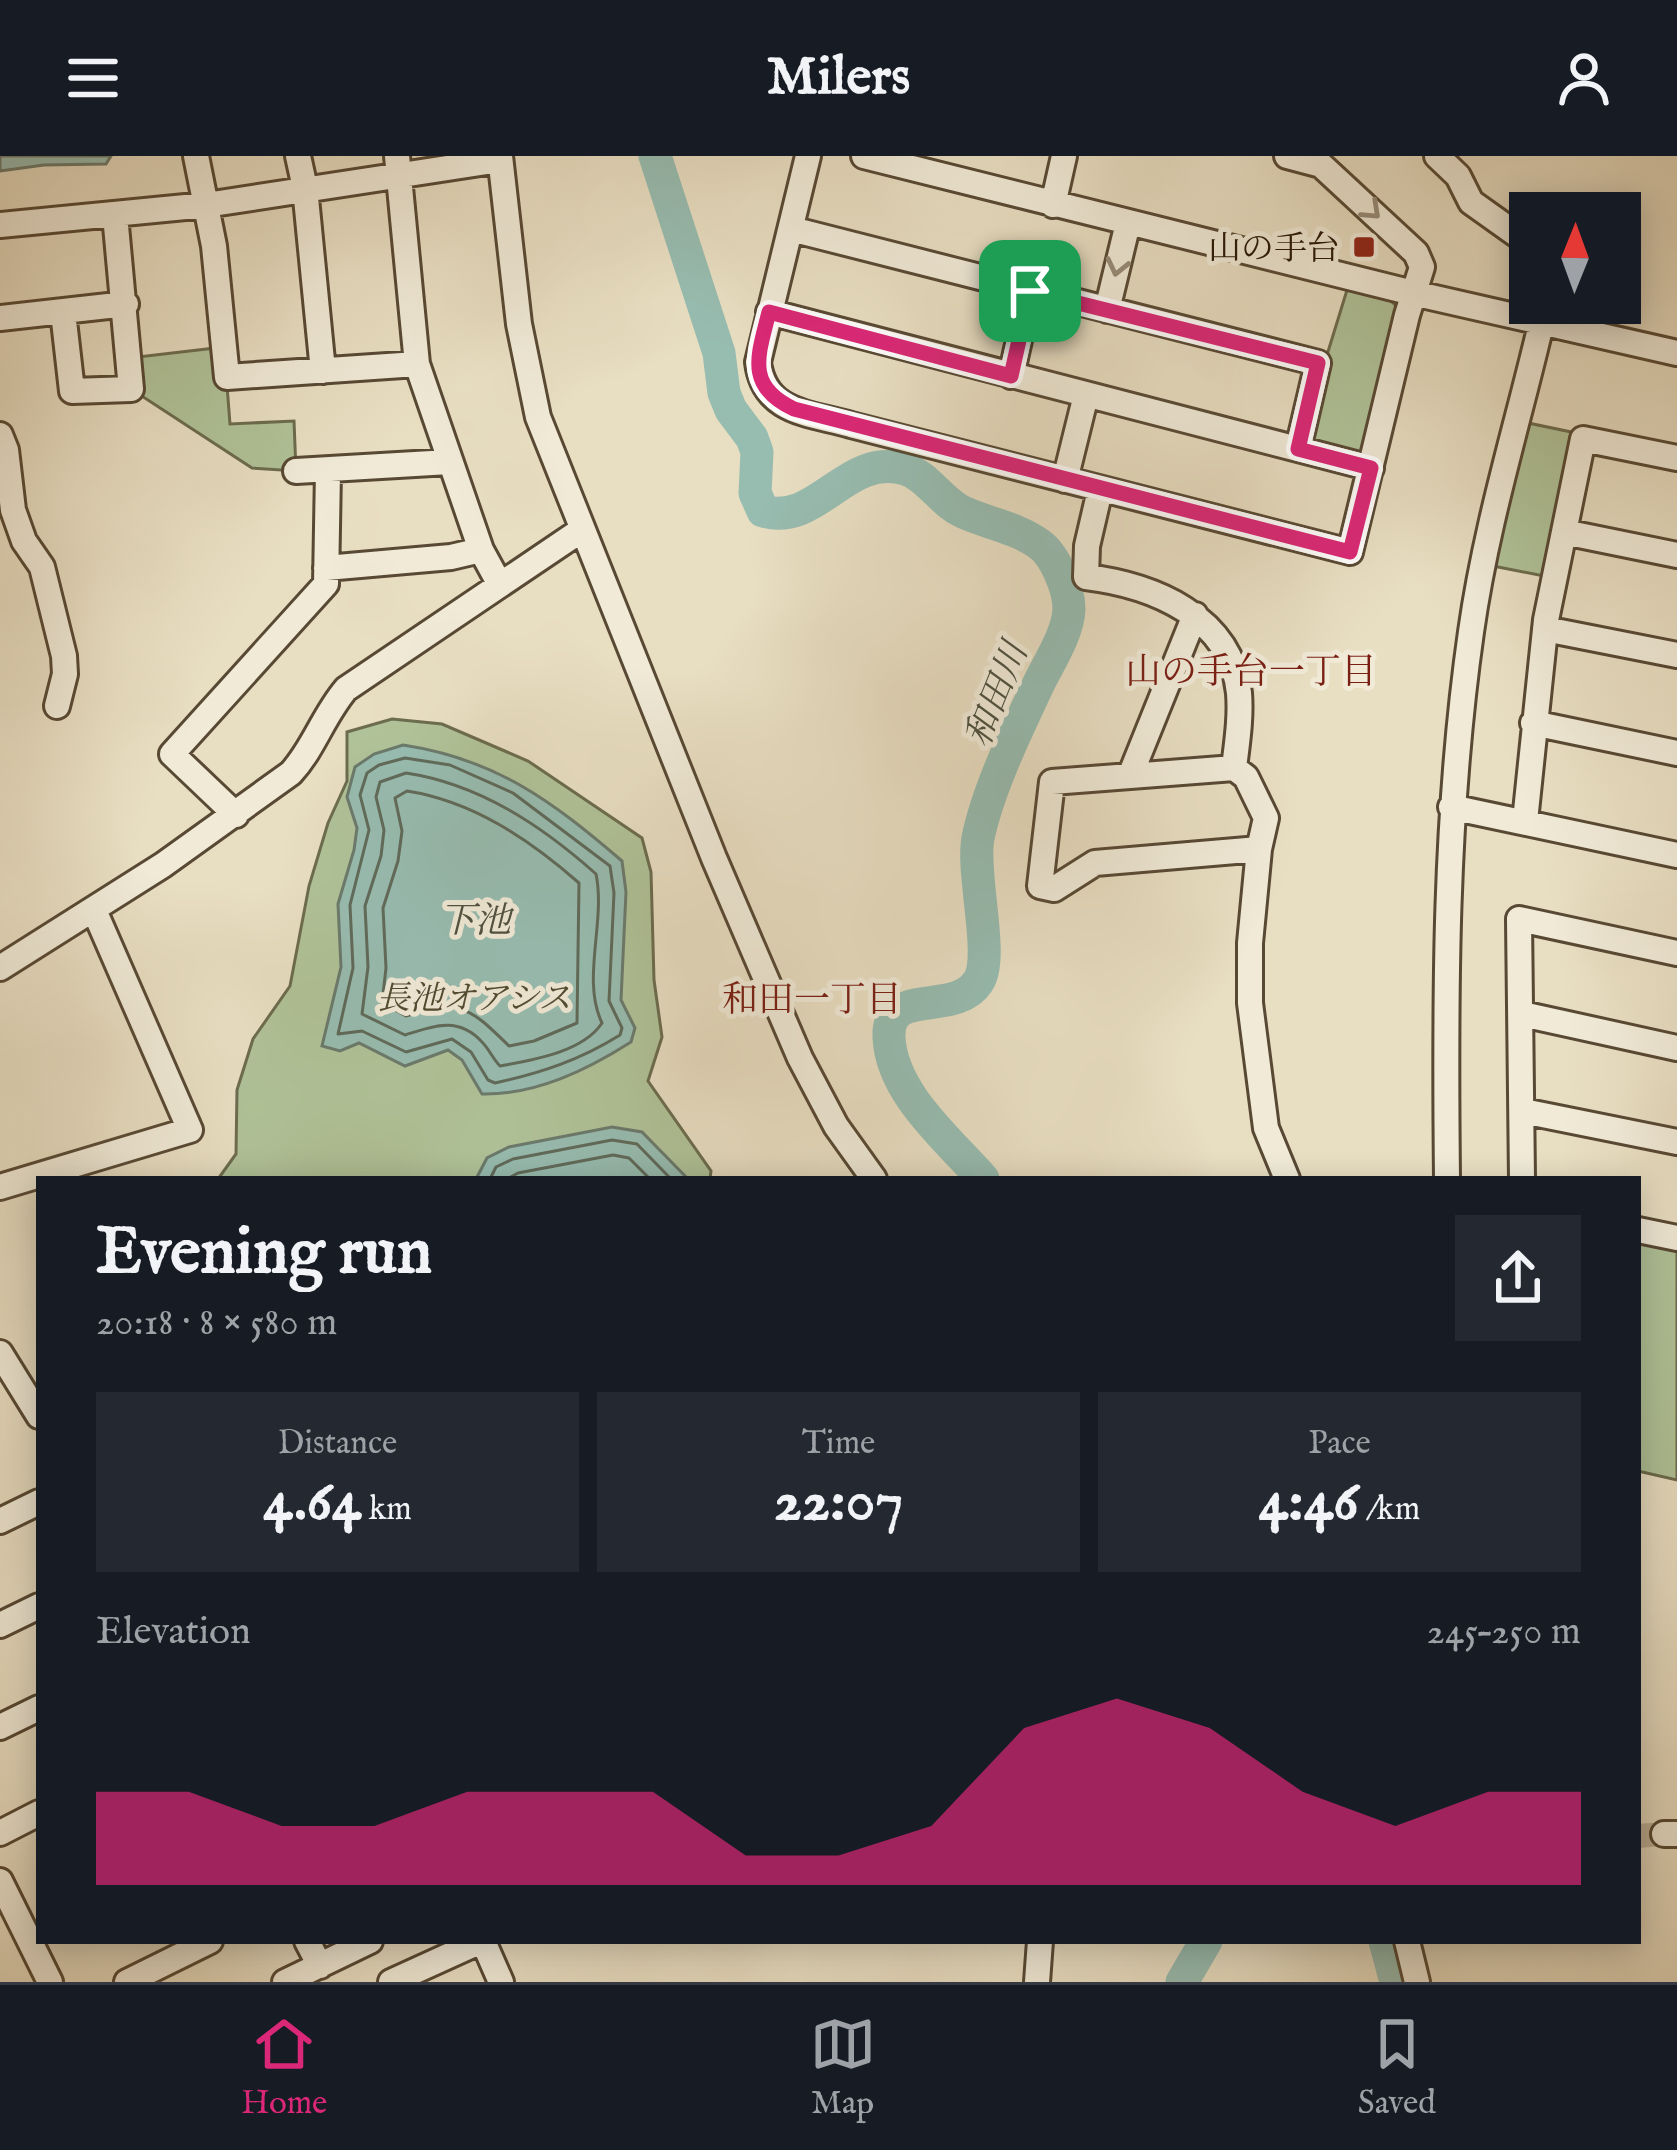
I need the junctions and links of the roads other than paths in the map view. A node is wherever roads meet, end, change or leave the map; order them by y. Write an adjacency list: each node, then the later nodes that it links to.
1 (196, 156): 11 (street)
2 (298, 156): 10 (street)
3 (808, 156): 17 (street)
4 (864, 156): 12 (street)
5 (1064, 156): 12 (street)
6 (1287, 156): 19 (street, one-way to 19)
7 (1437, 156): 16 (street)
8 (500, 158): 9 (street); 42 (street)
9 (398, 165): 10 (street); 29 (street)
10 (305, 188): 11 (street); 30 (street)
11 (206, 205): 13 (street); 30 (street)
12 (1053, 205): 14 (street)
13 (115, 215): 15 (street); 20 (street)
14 (1128, 223): 19 (street); 22 (street, one-way to 22)
15 (0, 225)
16 (1509, 229)
17 (790, 230): 18 (street); 24 (street)
18 (1030, 291): 22 (street); 31 (street)
19 (1413, 293): 21 (street); 37 (street)
20 (126, 304): 23 (street); 23 (street)
21 (1509, 308)
22 (1107, 310): 34 (street)
23 (63, 312): 25 (street)
24 (769, 312): 31 (street); 40 (street)
25 (0, 318)
26 (1541, 324): 56 (street)
27 (1578, 324): 28 (street)
28 (1677, 353)
29 (417, 364): 30 (street); 36 (street)
30 (323, 370)
31 (1011, 376): 32 (street)
32 (1086, 395): 34 (street); 40 (street)
33 (0, 435): 51 (street)
34 (1298, 449): 37 (street)
35 (1677, 458): 43 (street)
36 (448, 462): 39 (street); 44 (street)
37 (1371, 468): 41 (street)
38 (296, 471): 39 (street)
39 (328, 471): 46 (street)
40 (1065, 480): 41 (street)
41 (1100, 490): 48 (street)
42 (580, 531): 47 (street); 70 (street)
43 (1564, 532): 45 (street); 49 (street)
44 (481, 550): 46 (street); 47 (street)
45 (1677, 555)
46 (326, 568): 57 (street)
47 (499, 583): 57 (street)
48 (1195, 615): 54 (street); 55 (street)
49 (1545, 629): 50 (street); 52 (street)
50 (1677, 655)
51 (57, 706)
52 (1533, 723): 53 (street); 58 (street)
53 (1677, 753)
54 (1234, 768): 55 (street); 59 (street)
55 (1130, 776): 59 (street)
56 (1451, 807): 58 (street); 72 (street)
57 (236, 815): 61 (street)
58 (1525, 821): 60 (street)
59 (1259, 849): 71 (street)
60 (1677, 855)
61 (94, 910): 63 (street); 69 (street)
62 (1677, 953): 64 (street)
63 (0, 968)
64 (1522, 1014): 65 (street); 66 (street)
65 (1677, 1048)
66 (1523, 1111): 67 (street); 73 (street)
67 (1677, 1142)
68 (36, 1176): 74 (street)
69 (37, 1176)
70 (872, 1176)
71 (1286, 1176)
72 (1447, 1176)
73 (1522, 1176)
74 (0, 1187)
75 (1641, 1231): 76 (street)
76 (1677, 1238)
77 (0, 1353): 78 (street)
78 (36, 1411)
79 (36, 1503): 80 (street)
80 (0, 1520)
81 (36, 1607): 82 (street)
82 (0, 1625)
83 (36, 1709): 84 (street)
84 (0, 1727)
85 (36, 1815): 86 (street)
86 (0, 1833)
87 (0, 1881): 88 (street)
88 (30, 1921)
89 (38, 1944): 99 (street)
90 (204, 1944): 100 (street)
91 (309, 1944): 97 (street)
92 (364, 1944): 97 (street)
93 (476, 1944): 98 (street)
94 (483, 1944): 102 (street)
95 (1040, 1944): 103 (street)
96 (1408, 1944): 104 (street)
97 (320, 1966): 101 (street)
98 (400, 1980)
99 (50, 1982)
100 (127, 1982)
101 (285, 1982)
102 (501, 1982)
103 (1037, 1982)
104 (1417, 1982)

